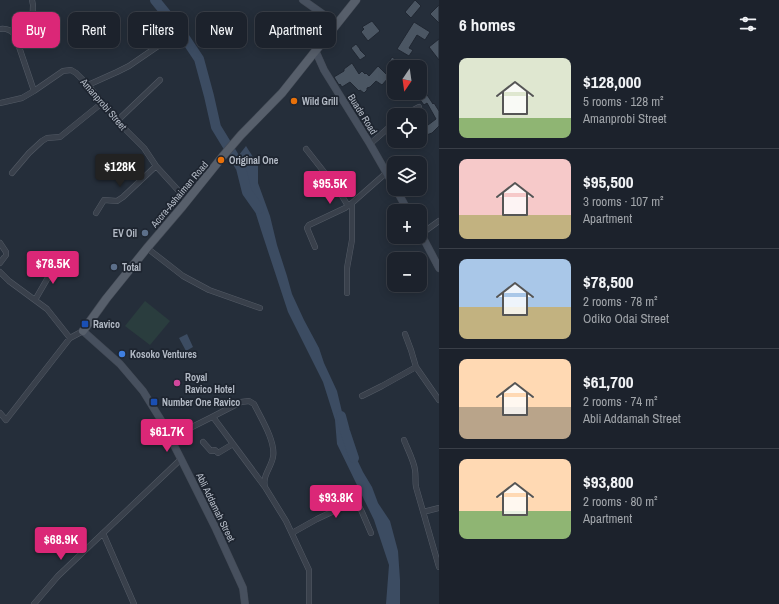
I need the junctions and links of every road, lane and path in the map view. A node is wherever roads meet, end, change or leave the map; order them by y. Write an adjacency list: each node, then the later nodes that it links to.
1 (32, 0): 4 (street)
2 (303, 0): 5 (street)
3 (356, 0): 5 (main road, Accra-Ashaiman Road)
4 (33, 12)
5 (337, 24): 10 (main road, Accra-Ashaiman Road)
6 (0, 29): 7 (street)
7 (12, 31)
8 (21, 48): 13 (street)
9 (155, 48): 12 (street)
10 (316, 52): 18 (street, Buade Road); 23 (main road, Accra-Ashaiman Road)
11 (160, 80): 16 (street)
12 (88, 85): 13 (street, Amanprobi Street); 15 (street, Amanprobi Street)
13 (34, 91): 14 (street, Amanprobi Street)
14 (0, 103)
15 (102, 103): 16 (street, Amanprobi Street); 21 (street)
16 (117, 121): 20 (street, Amanprobi Street)
17 (387, 129): 18 (street)
18 (370, 144): 22 (street, Buade Road)
19 (306, 149): 24 (street)
20 (156, 166): 23 (street, Amanprobi Street); 25 (street)
21 (12, 173)
22 (386, 173): 24 (street)
23 (187, 200): 31 (main road, Accra-Ashaiman Road)
24 (350, 204): 30 (street); 36 (street)
25 (96, 213)
26 (439, 221): 27 (street)
27 (427, 229)
28 (0, 242): 32 (street)
29 (426, 244): 34 (street)
30 (315, 247)
31 (147, 248): 38 (street); 39 (main road, Accra-Ashaiman Road)
32 (0, 262)
33 (57, 262): 37 (street)
34 (439, 268)
35 (0, 272): 37 (street)
36 (347, 293)
37 (35, 300): 41 (street)
38 (260, 308)
39 (83, 330): 41 (street); 47 (street, Abli Addamah Street)
40 (405, 334): 42 (street)
41 (70, 338): 45 (street)
42 (416, 367): 43 (street); 44 (street)
43 (362, 396)
44 (439, 400)
45 (0, 413)
46 (213, 417): 47 (street); 50 (street); 52 (street)
47 (170, 438): 51 (street, Abli Addamah Street)
48 (404, 440): 54 (street)
49 (203, 442): 50 (street)
50 (233, 444): 52 (street)
51 (181, 459): 55 (street); 62 (street, Abli Addamah Street)
52 (265, 487): 56 (street)
53 (439, 508): 54 (street)
54 (423, 512): 58 (street)
55 (103, 533): 60 (street); 61 (street)
56 (292, 533): 57 (street); 63 (street)
57 (371, 533)
58 (438, 561): 59 (street)
59 (439, 567)
60 (34, 604)
61 (134, 604)
62 (245, 604)
63 (309, 604)

